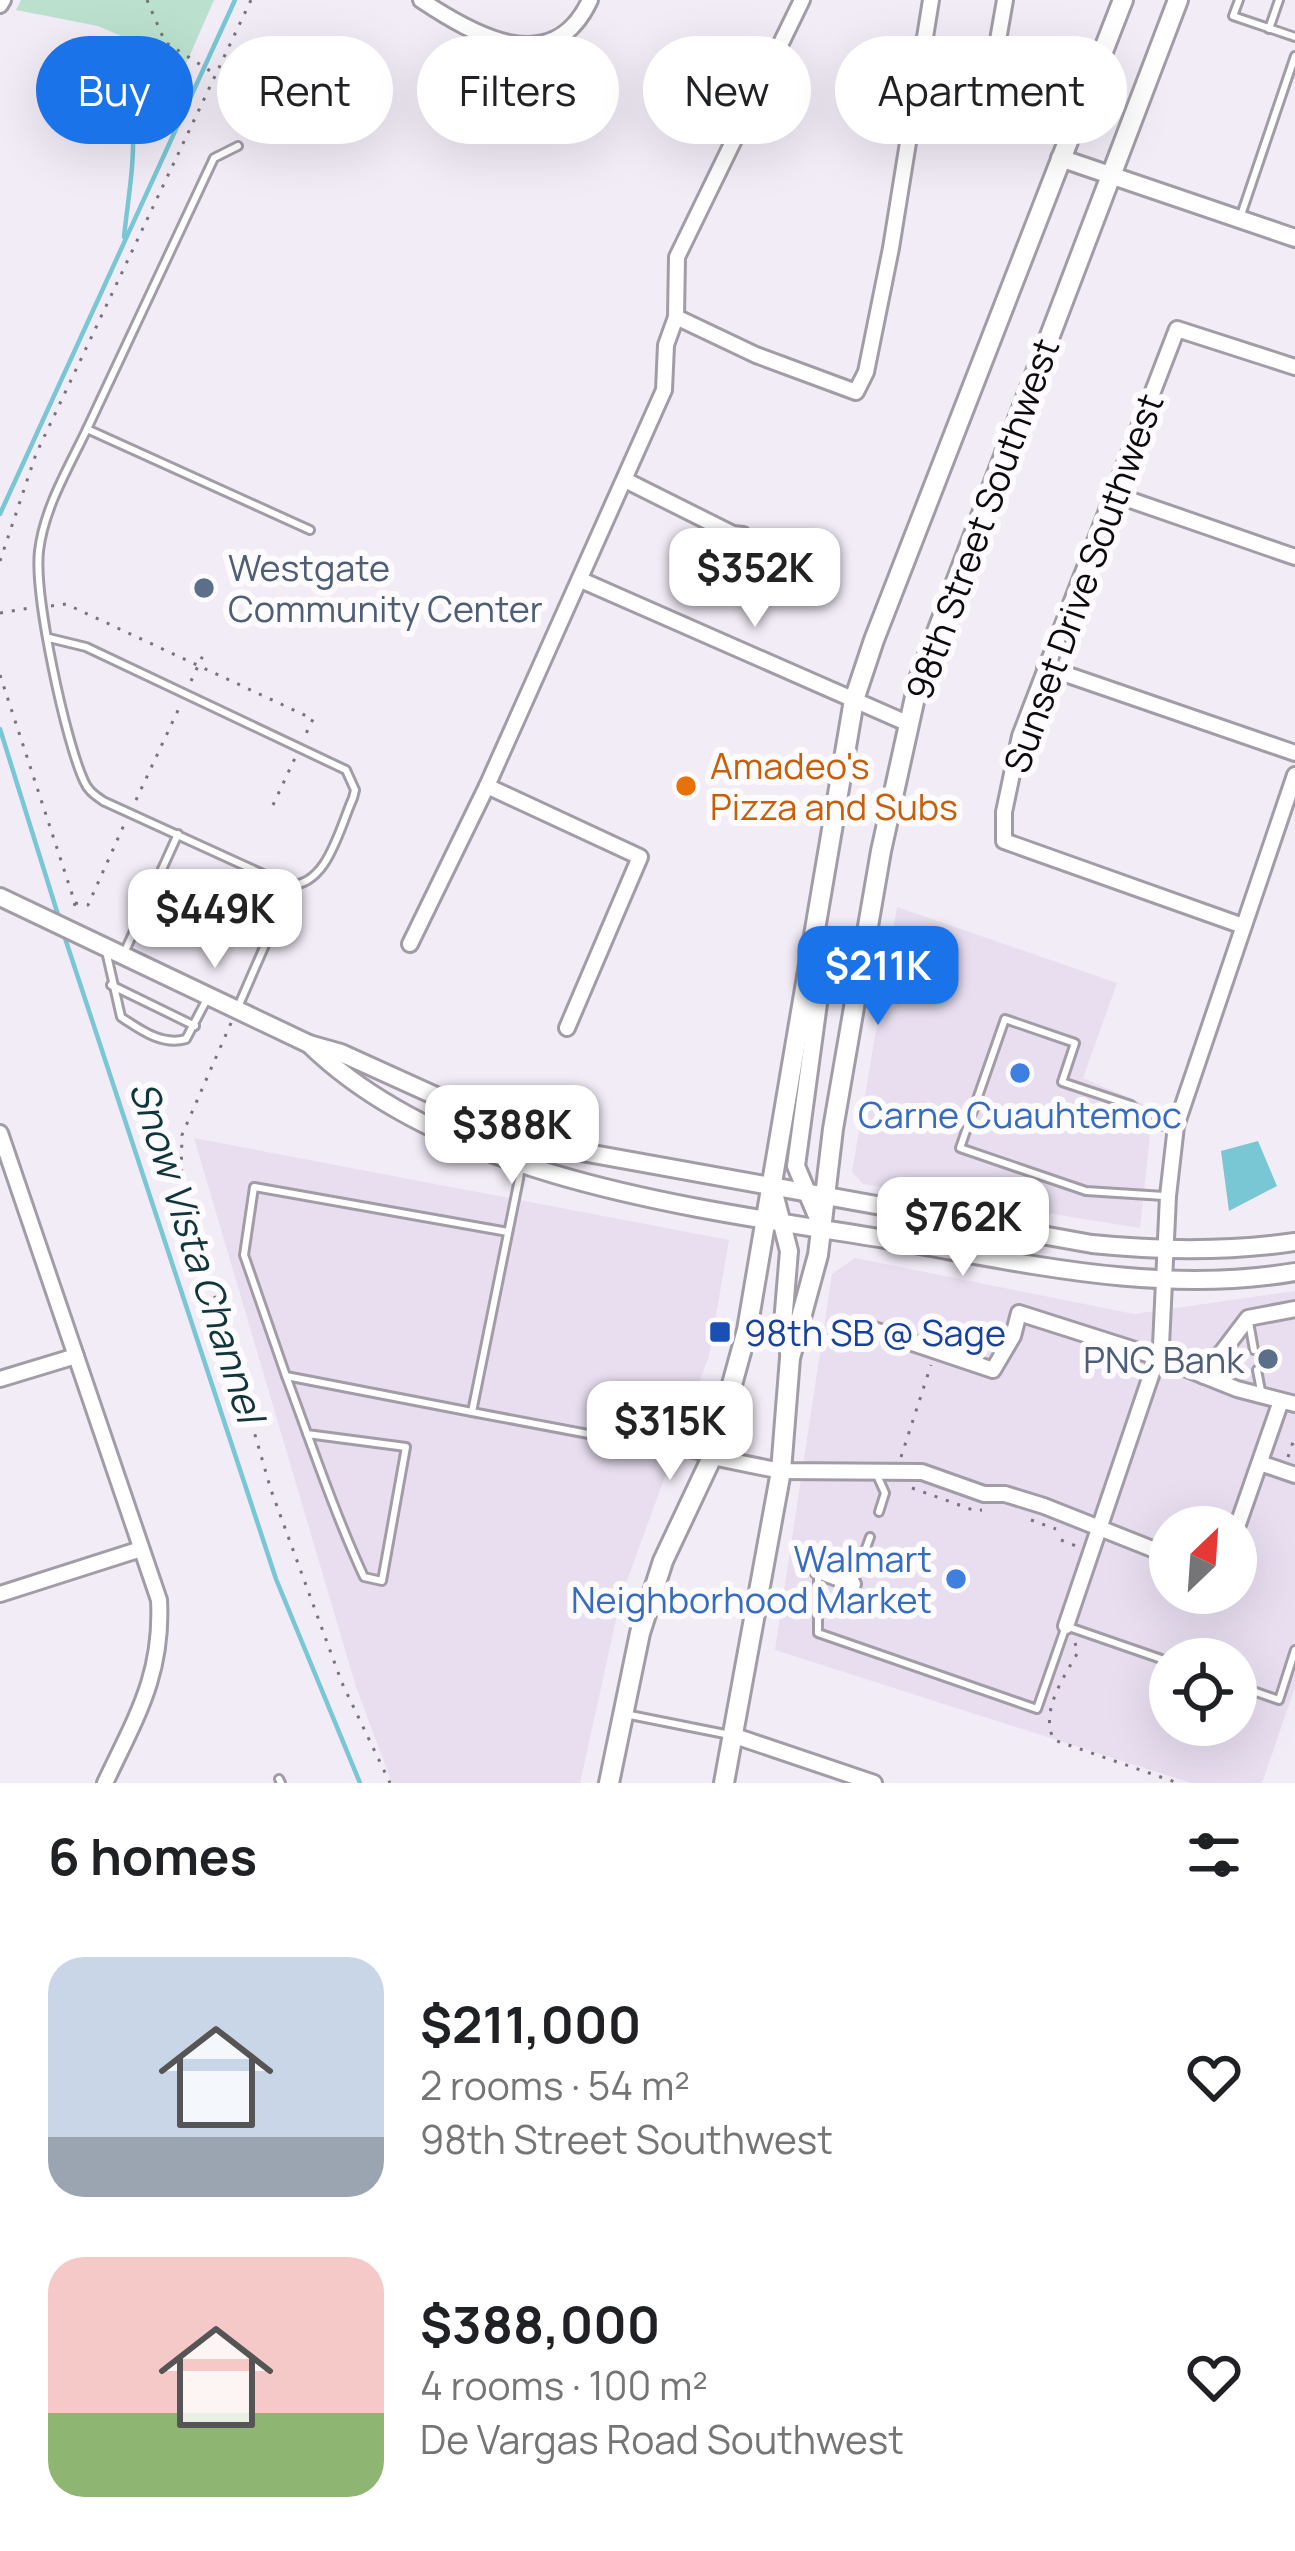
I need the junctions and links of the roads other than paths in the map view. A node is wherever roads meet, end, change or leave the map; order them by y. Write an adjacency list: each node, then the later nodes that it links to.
1 (421, 0): 2 (street)
2 (590, 0)
3 (802, 0): 21 (street)
4 (931, 0): 11 (street)
5 (1005, 0): 12 (street)
6 (1123, 0): 17 (main road, 98th Street Southwest)
7 (1178, 0): 18 (main road, 98th Street Southwest)
8 (1239, 0): 10 (lane)
9 (1279, 0): 10 (lane)
10 (1270, 28): 13 (lane)
11 (925, 36)
12 (999, 36)
13 (1295, 37)
14 (1295, 56): 19 (lane)
15 (907, 144): 21 (street)
16 (238, 146): 23 (lane)
17 (1060, 158): 18 (street); 32 (main road, 98th Street Southwest)
18 (1109, 174): 19 (street); 33 (main road, 98th Street Southwest)
19 (1240, 219): 20 (street)
20 (1295, 238)
21 (676, 317): 24 (street)
22 (1295, 368): 25 (street, Sunset Drive Southwest)
23 (87, 429): 26 (lane); 30 (lane)
24 (627, 481): 27 (street); 29 (street)
25 (1113, 494): 28 (street); 31 (street, Sunset Drive Southwest)
26 (310, 530)
27 (743, 535)
28 (1295, 556)
29 (581, 580): 32 (street); 36 (street)
30 (49, 638): 37 (lane); 38 (lane)
31 (1045, 667): 34 (street); 40 (street, Sunset Drive Southwest)
32 (854, 700): 33 (street); 44 (main road, 98th Street Southwest)
33 (909, 724): 55 (main road, 98th Street Southwest)
34 (1295, 753)
35 (1295, 775): 40 (street)
36 (487, 786): 41 (street); 49 (street)
37 (178, 834): 38 (lane); 43 (lane)
38 (287, 885): 47 (lane)
39 (0, 897): 42 (street)
40 (1243, 926): 51 (street)
41 (410, 944)
42 (102, 946): 43 (street); 45 (lane)
43 (123, 956): 46 (street)
44 (806, 977): 54 (main road, 98th Street Southwest); 55 (street)
45 (112, 985): 48 (lane); 48 (lane)
46 (208, 997): 47 (street); 48 (lane)
47 (237, 1011): 50 (street)
48 (195, 1026)
49 (567, 1028)
50 (309, 1044): 53 (street); 54 (street)
51 (1176, 1126): 56 (street); 56 (lane)
52 (0, 1133): 68 (street)
53 (521, 1163): 57 (street); 59 (lane)
54 (773, 1189): 55 (street); 57 (main road, 98th Street Southwest)
55 (817, 1196): 58 (main road, 98th Street Southwest); 61 (street)
56 (1168, 1196): 61 (street)
57 (774, 1220): 58 (street); 70 (street); 79 (main road, 98th Street Southwest)
58 (822, 1228): 63 (street); 70 (main road, 98th Street Southwest)
59 (508, 1232): 72 (lane); 77 (lane)
60 (1295, 1242): 61 (street)
61 (1166, 1252): 63 (street)
62 (1295, 1272): 63 (street)
63 (1165, 1281): 69 (street)
64 (1295, 1309): 65 (street)
65 (1248, 1318): 67 (lane); 73 (street)
66 (871, 1337): 69 (street)
67 (1253, 1350)
68 (76, 1356): 74 (street); 89 (street)
69 (1157, 1357): 73 (street); 86 (street)
70 (790, 1358): 82 (main road, 98th Street Southwest)
71 (1257, 1370): 75 (lane)
72 (286, 1376): 77 (lane); 78 (lane)
73 (1204, 1376): 75 (street)
74 (0, 1379)
75 (1262, 1396): 76 (street)
76 (1288, 1402): 80 (street)
77 (472, 1412): 79 (lane)
78 (308, 1433): 78 (lane)
79 (712, 1457): 82 (street); 97 (main road, 98th Street Southwest)
80 (1260, 1462): 83 (street); 84 (street)
81 (874, 1469): 82 (street); 85 (lane); 86 (street)
82 (781, 1472): 98 (main road, 98th Street Southwest)
83 (1295, 1474)
84 (1244, 1506)
85 (878, 1512)
86 (1097, 1528): 88 (street); 93 (street)
87 (870, 1537): 91 (lane)
88 (1149, 1548)
89 (141, 1549): 92 (street); 99 (street)
90 (818, 1571): 91 (street); 93 (lane)
91 (853, 1584)
92 (0, 1594)
93 (1066, 1626): 95 (lane)
94 (1295, 1650): 96 (lane)
95 (1149, 1655)
96 (1257, 1692)
97 (622, 1713): 98 (lane); 100 (main road, 98th Street Southwest)
98 (732, 1735): 101 (main road, 98th Street Southwest); 102 (street)
99 (105, 1783)
100 (609, 1783)
101 (724, 1783)
102 (874, 1783)

